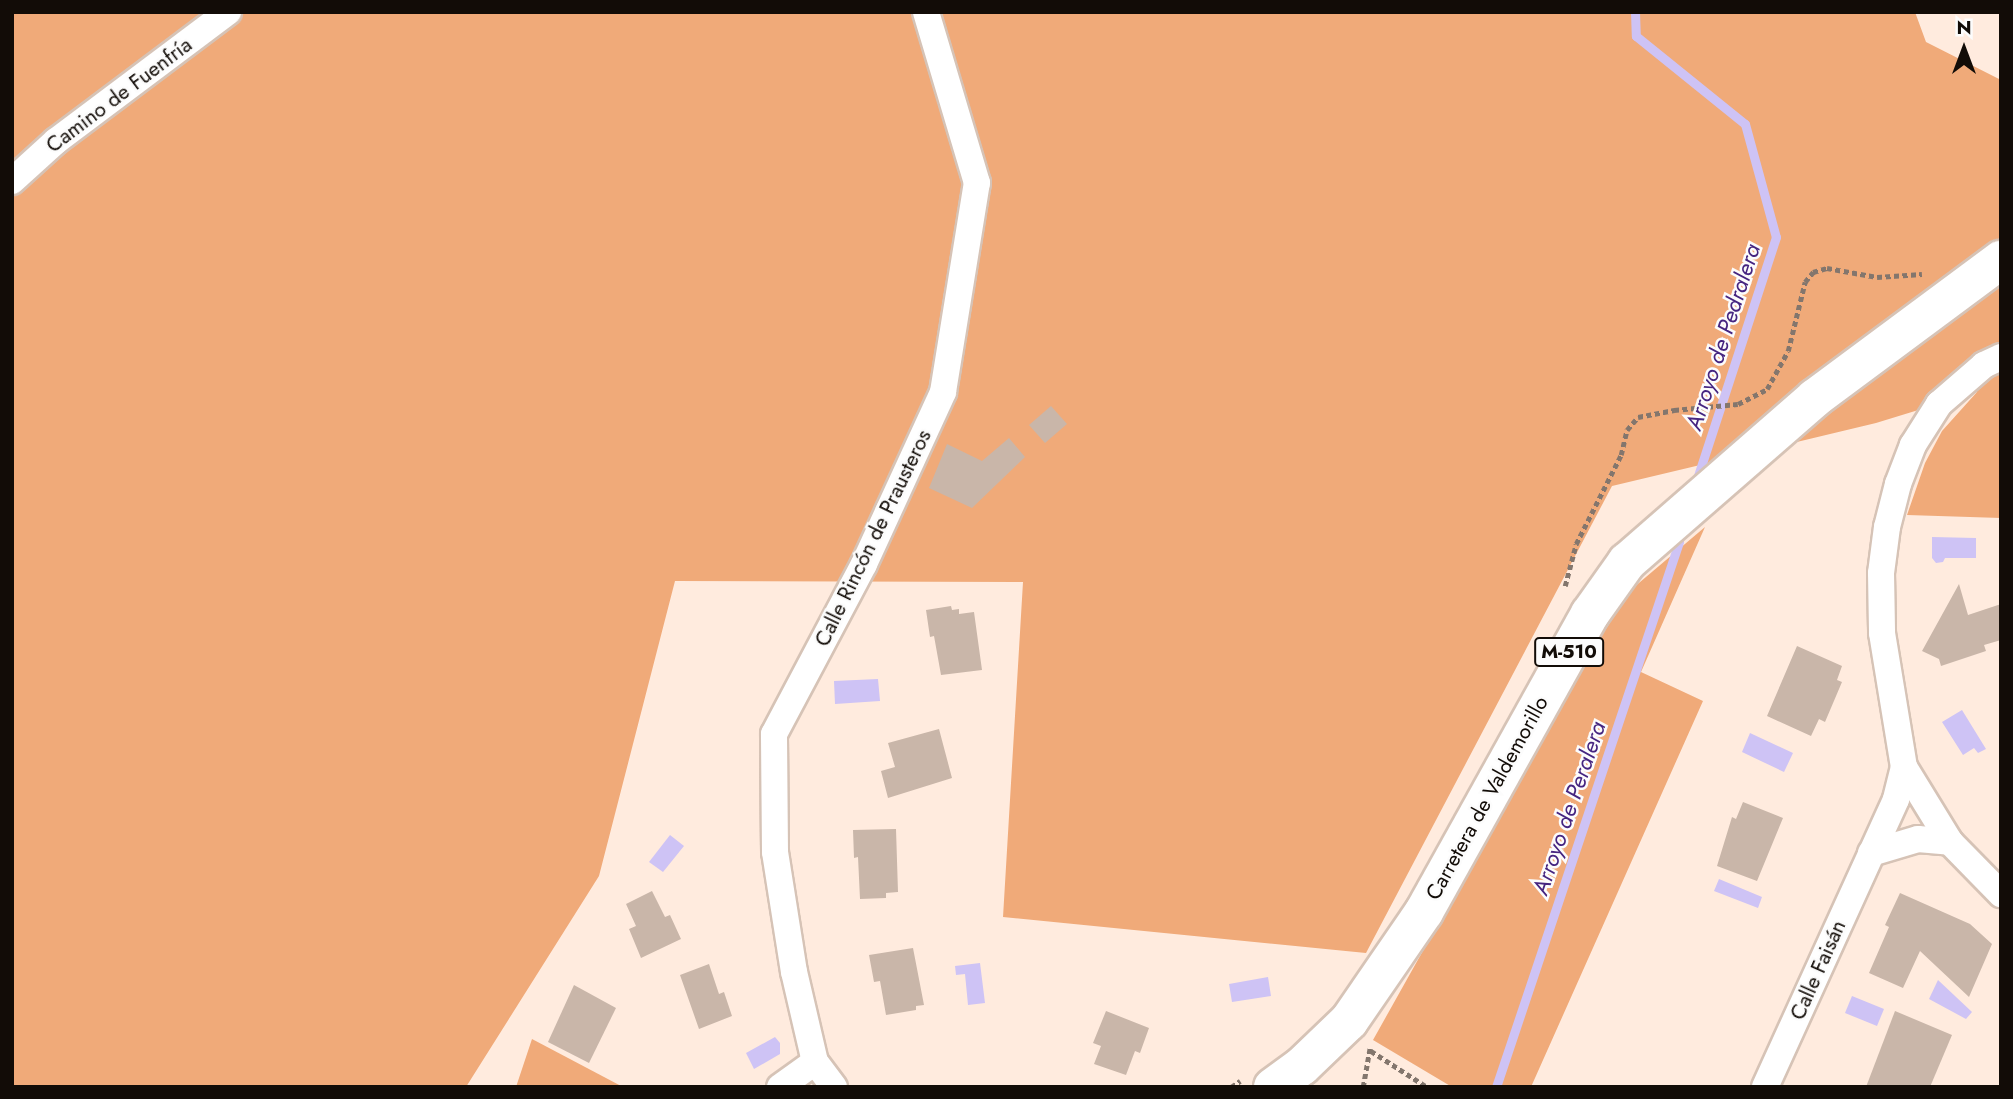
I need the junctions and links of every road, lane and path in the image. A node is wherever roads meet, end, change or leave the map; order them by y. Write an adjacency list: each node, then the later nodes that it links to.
1 (228, 12): 3 (street, Camino de Fuenfría)
2 (926, 12): 14 (street, Calle Rincón de Prausteros)
3 (12, 181)
4 (2001, 260): 6 (main road, Carretera de Valdemorillo / M-510)
5 (2001, 279): 6 (main road, Carretera de Valdemorillo / M-510)
6 (1944, 282): 8 (path); 17 (main road, Carretera de Valdemorillo / M-510)
7 (2001, 358): 9 (street)
8 (1699, 409)
9 (1904, 767): 10 (street); 11 (street, Calle Faisán)
10 (1950, 842): 11 (street); 12 (street)
11 (1871, 853): 19 (street, Calle Faisán)
12 (2001, 894)
13 (1371, 1051): 18 (path)
14 (815, 1062): 15 (street); 16 (street, Calle Rincón de Prausteros)
15 (780, 1087)
16 (834, 1087)
17 (1273, 1087)
18 (1427, 1087)
19 (1765, 1087)

